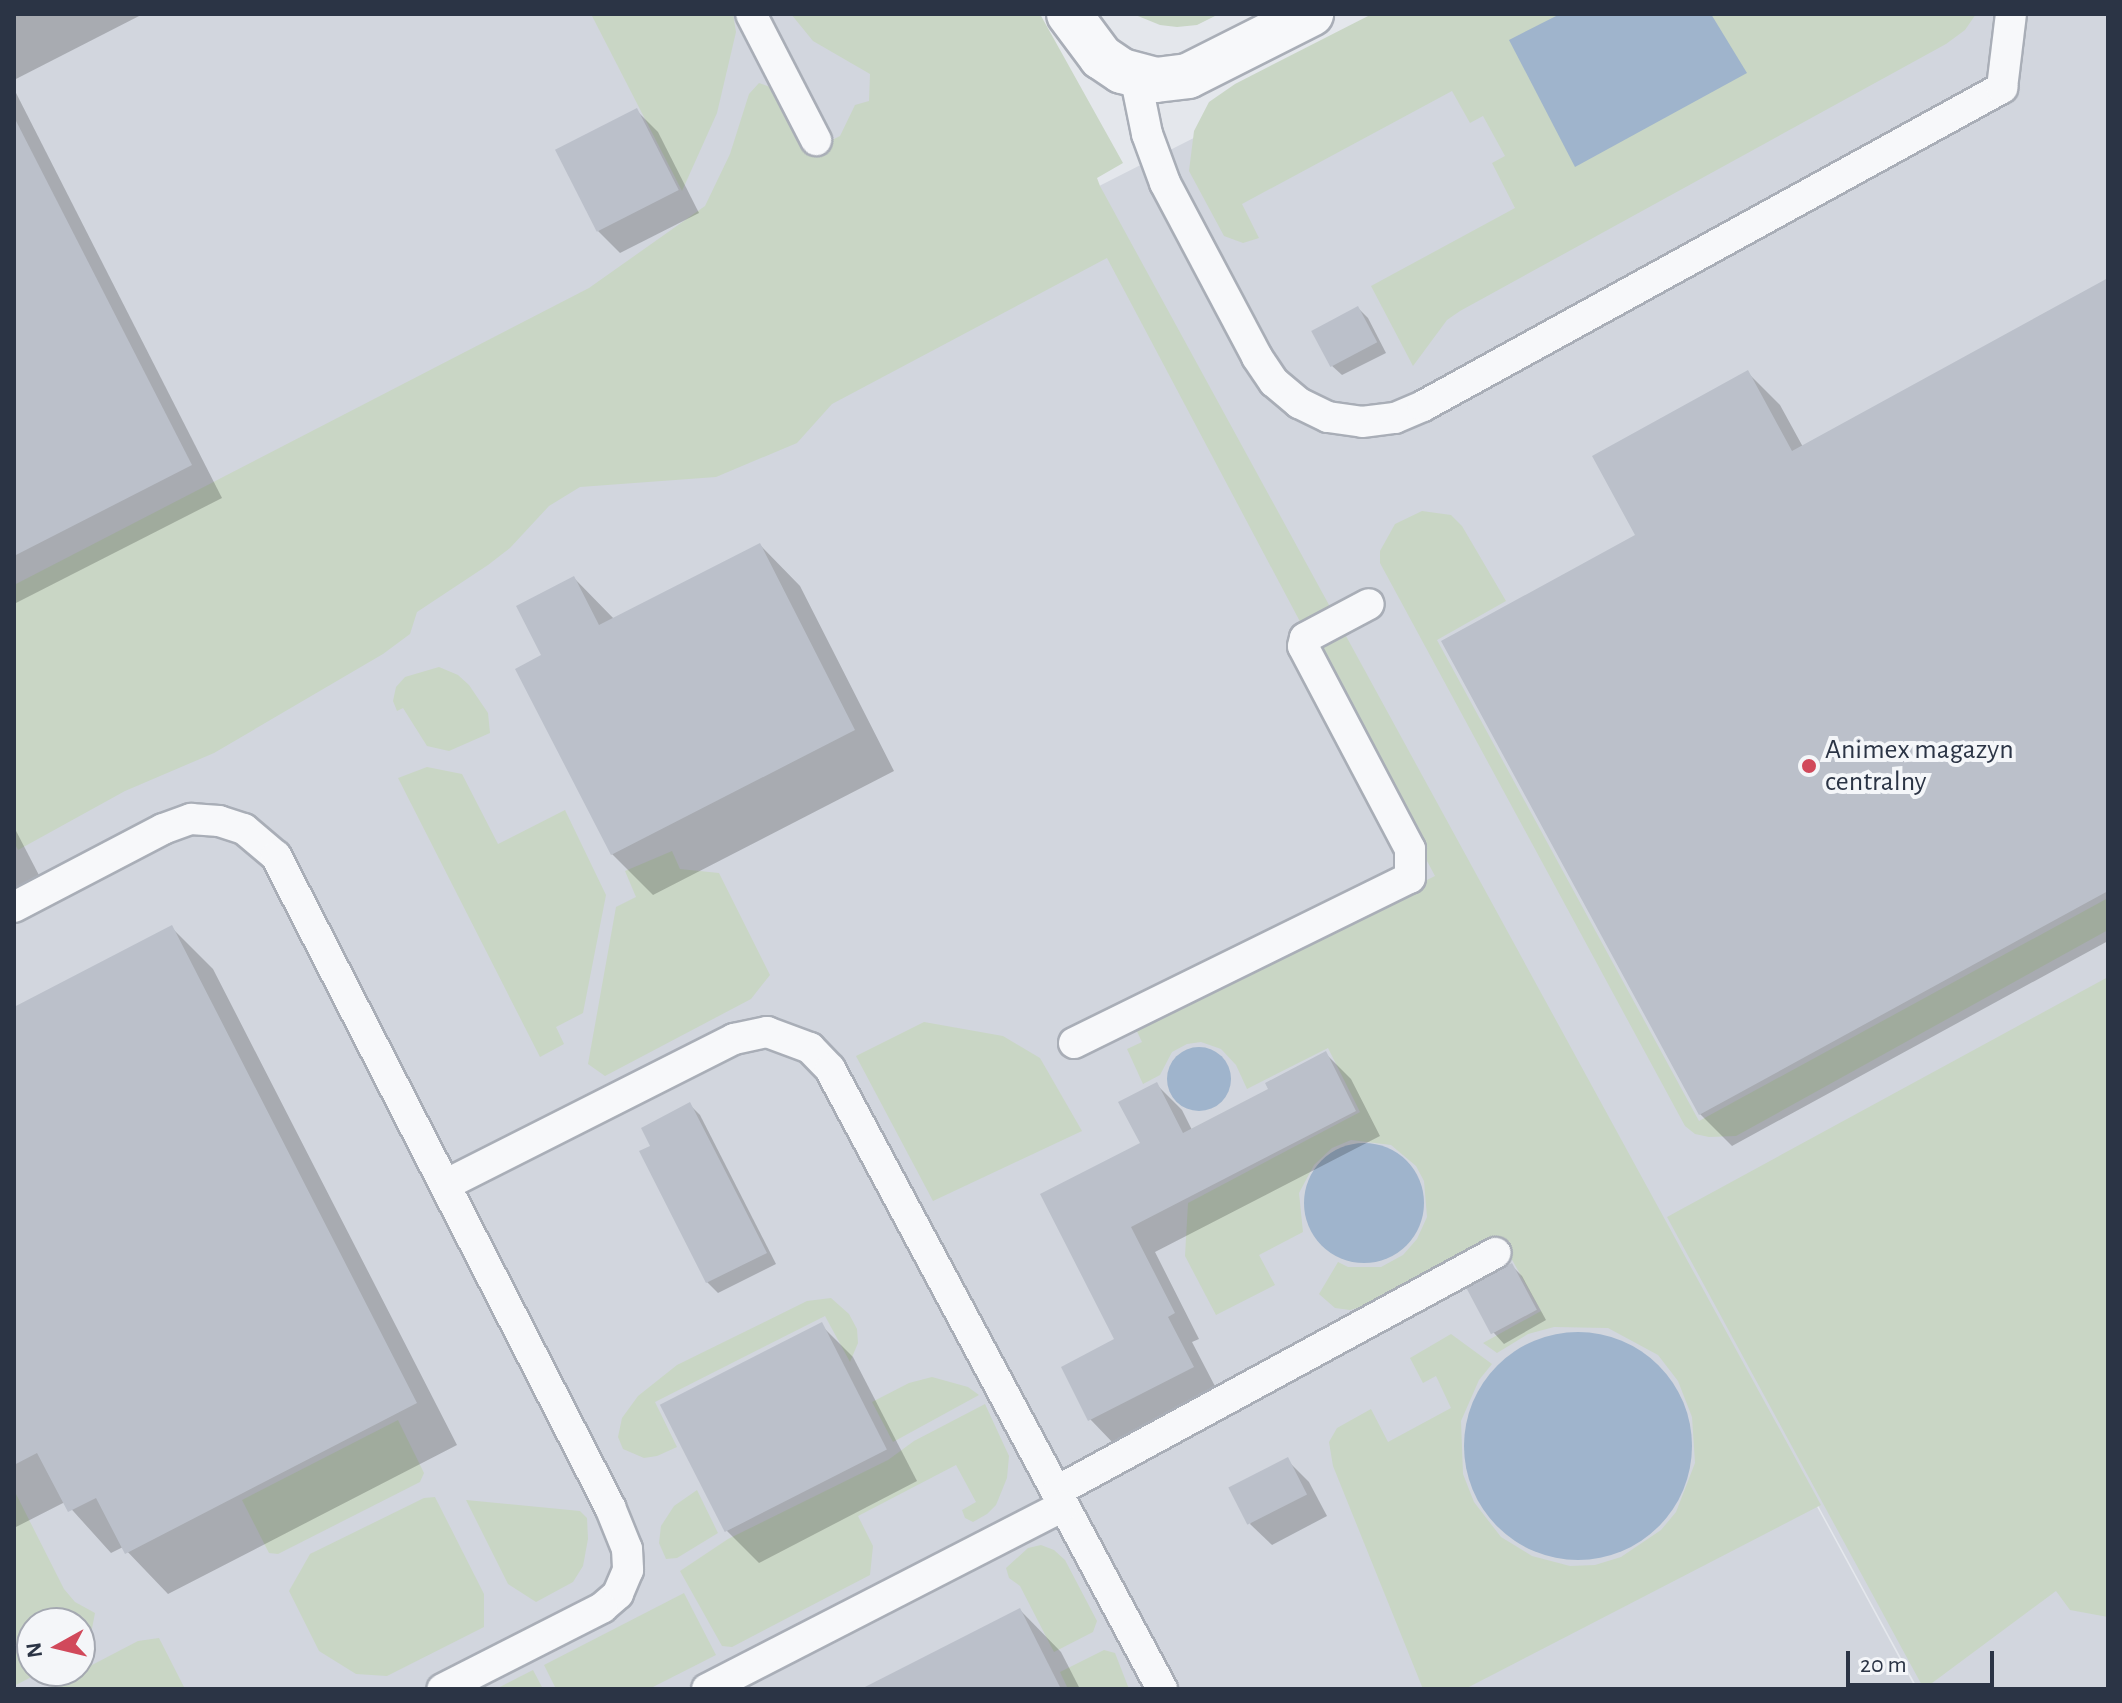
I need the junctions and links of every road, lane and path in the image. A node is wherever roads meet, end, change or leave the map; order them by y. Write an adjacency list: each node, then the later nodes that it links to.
1 (751, 14): 6 (lane)
2 (1069, 14): 5 (street)
3 (1311, 14): 5 (street)
4 (2011, 14): 5 (lane)
5 (1135, 75)
6 (816, 140)
7 (1369, 604): 9 (lane)
8 (14, 907): 10 (lane)
9 (1074, 1043)
10 (445, 1185): 12 (lane); 13 (lane)
11 (1496, 1253): 12 (lane)
12 (1060, 1498): 14 (lane); 15 (lane)
13 (442, 1689)
14 (707, 1689)
15 (1162, 1689)

